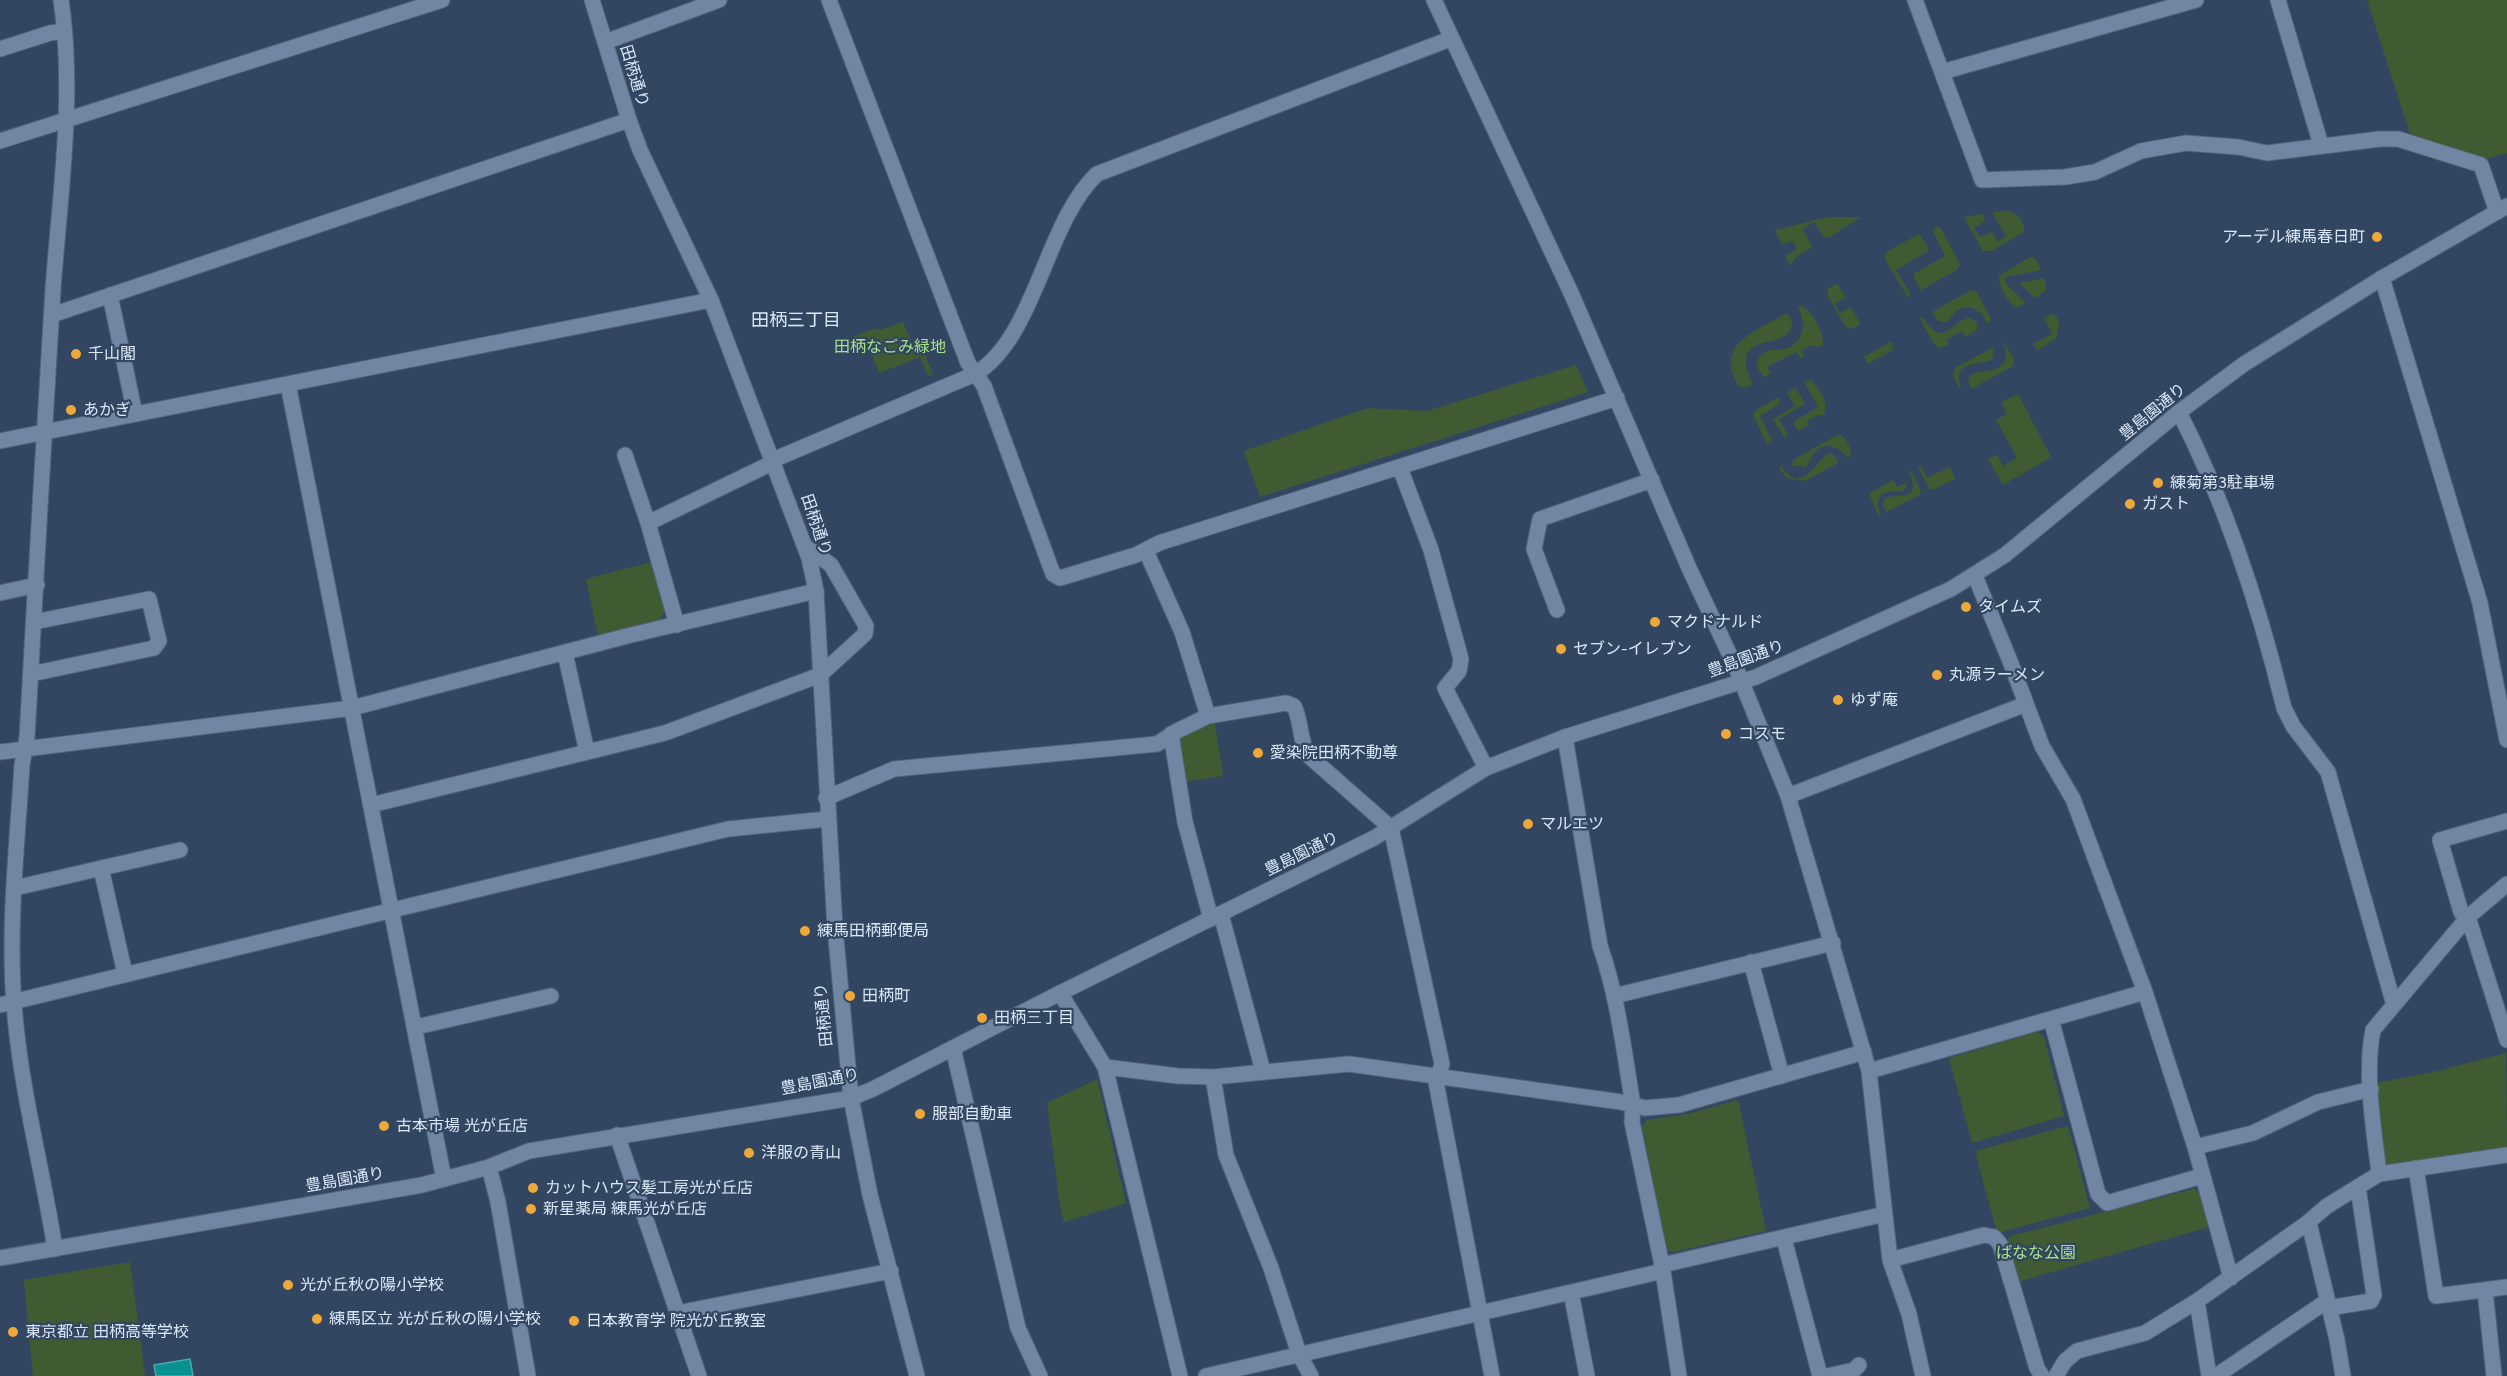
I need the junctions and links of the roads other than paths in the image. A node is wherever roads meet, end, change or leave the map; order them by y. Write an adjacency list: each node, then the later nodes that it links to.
1 (61, 0): 11 (street)
2 (442, 0): 10 (street)
3 (592, 0): 13 (street, 田柄通り)
4 (719, 0): 13 (street)
5 (829, 0): 25 (street)
6 (1434, 0): 12 (street)
7 (1915, 0): 15 (street)
8 (2196, 0): 15 (street)
9 (2278, 0): 19 (street)
10 (411, 5): 16 (street)
11 (64, 31): 14 (street); 16 (street)
12 (1450, 39): 25 (street); 27 (street)
13 (605, 42): 17 (street, 田柄通り)
14 (0, 49)
15 (1942, 72): 19 (street)
16 (65, 120): 18 (street); 24 (street)
17 (628, 120): 22 (street); 23 (street, 田柄通り)
18 (0, 141)
19 (2321, 145): 20 (street)
20 (2502, 209): 21 (street, 豊島園通り)
21 (2382, 278): 28 (street, 豊島園通り); 52 (street)
22 (110, 295): 24 (street); 29 (street)
23 (711, 300): 26 (street); 33 (street, 田柄通り)
24 (52, 315): 30 (street)
25 (975, 374): 33 (street); 38 (street)
26 (288, 384): 29 (street); 51 (street)
27 (1617, 398): 34 (street); 35 (street)
28 (2179, 412): 39 (street, 豊島園通り); 82 (street)
29 (135, 414): 30 (street)
30 (45, 432): 31 (street); 40 (street)
31 (0, 441)
32 (625, 454): 36 (street)
33 (774, 461): 36 (street); 37 (street, 田柄通り)
34 (1400, 468): 38 (street); 60 (street)
35 (1652, 480): 43 (street); 49 (street)
36 (648, 524): 45 (street)
37 (806, 547): 41 (street, 田柄通り); 48 (street)
38 (1146, 551): 53 (street)
39 (1975, 576): 49 (street, 豊島園通り); 50 (street)
40 (37, 585): 42 (street); 44 (street)
41 (816, 591): 45 (street); 48 (street, 田柄通り)
42 (0, 593)
43 (1557, 610)
44 (34, 622): 47 (street); 47 (street)
45 (677, 625): 46 (street)
46 (565, 653): 51 (street); 59 (street)
47 (31, 674): 57 (street)
48 (820, 675): 59 (street); 62 (street, 田柄通り)
49 (1742, 682): 55 (street, 豊島園通り); 61 (street)
50 (2026, 704): 61 (street); 77 (street)
51 (352, 708): 57 (street); 63 (street)
52 (2504, 710): 56 (street)
53 (1208, 716): 54 (street); 66 (street)
54 (1171, 734): 62 (street); 72 (street)
55 (1565, 736): 60 (street, 豊島園通り); 80 (street)
56 (2507, 740)
57 (25, 750): 58 (street); 70 (street)
58 (0, 752)
59 (587, 752): 63 (street)
60 (1486, 768): 66 (street, 豊島園通り)
61 (1788, 796): 74 (street)
62 (826, 798): 64 (street, 田柄通り)
63 (371, 805): 71 (street)
64 (827, 819): 71 (street); 95 (street, 田柄通り)
65 (2507, 821): 73 (street)
66 (1391, 828): 72 (street, 豊島園通り); 91 (street)
67 (180, 850): 68 (street)
68 (101, 868): 70 (street); 76 (street)
69 (2507, 884): 73 (street)
70 (15, 888): 81 (street)
71 (392, 910): 76 (street); 84 (street)
72 (1216, 916): 78 (street, 豊島園通り); 89 (street)
73 (2468, 918): 82 (street); 85 (street)
74 (1833, 943): 75 (street); 87 (street)
75 (1751, 962): 80 (street); 92 (street)
76 (124, 974): 81 (street)
77 (2145, 992): 83 (street); 98 (street)
78 (1060, 993): 86 (street, 豊島園通り); 88 (street)
79 (552, 996): 84 (street)
80 (1614, 996): 96 (street)
81 (7, 1004): 109 (street)
82 (2394, 1005): 94 (street)
83 (2051, 1019): 90 (street); 103 (street)
84 (416, 1027): 104 (street)
85 (2507, 1040)
86 (953, 1048): 95 (street, 豊島園通り); 127 (street)
87 (1864, 1052): 90 (street); 92 (street)
88 (1105, 1067): 93 (street); 128 (street)
89 (1263, 1071): 91 (street); 93 (street)
90 (1869, 1071): 106 (street)
91 (1437, 1075): 96 (street); 120 (street)
92 (1782, 1076): 96 (street)
93 (1213, 1077): 122 (street)
94 (2371, 1089): 98 (street); 102 (street)
95 (851, 1098): 97 (street, 豊島園通り); 113 (street, 田柄通り)
96 (1633, 1106): 112 (street)
97 (617, 1135): 100 (street, 豊島園通り); 121 (street)
98 (2195, 1147): 103 (street)
99 (2507, 1155): 101 (street)
100 (489, 1167): 104 (street, 豊島園通り); 124 (street)
101 (2416, 1168): 102 (street); 116 (street)
102 (2379, 1174): 105 (street)
103 (2202, 1176): 114 (street)
104 (444, 1179): 109 (street, 豊島園通り)
105 (2358, 1187): 107 (street); 119 (street)
106 (1885, 1214): 108 (street); 111 (street)
107 (2306, 1224): 114 (street); 119 (street)
108 (1784, 1239): 112 (street); 134 (street)
109 (55, 1250): 110 (street, 豊島園通り)
110 (0, 1258)
111 (1890, 1260): 136 (street); 137 (street)
112 (1663, 1268): 117 (street); 133 (street)
113 (891, 1271): 121 (street); 126 (street, 田柄通り)
114 (2231, 1278): 118 (street)
115 (2507, 1287): 116 (street)
116 (2485, 1290): 142 (street)
117 (1571, 1292): 120 (street); 132 (street)
118 (2197, 1301): 138 (street); 139 (street)
119 (2328, 1304): 140 (street); 141 (street)
120 (1480, 1312): 122 (street); 131 (street)
121 (677, 1313): 125 (street)
122 (1299, 1354): 129 (street); 130 (street)
123 (1859, 1365): 135 (street)
124 (528, 1376)
125 (699, 1376)
126 (917, 1376)
127 (1040, 1376)
128 (1180, 1376)
129 (1206, 1376)
130 (1311, 1376)
131 (1492, 1376)
132 (1587, 1376)
133 (1679, 1376)
134 (1820, 1376)
135 (1827, 1376)
136 (1923, 1376)
137 (2042, 1376)
138 (2055, 1376)
139 (2209, 1376)
140 (2216, 1376)
141 (2343, 1376)
142 (2494, 1376)

